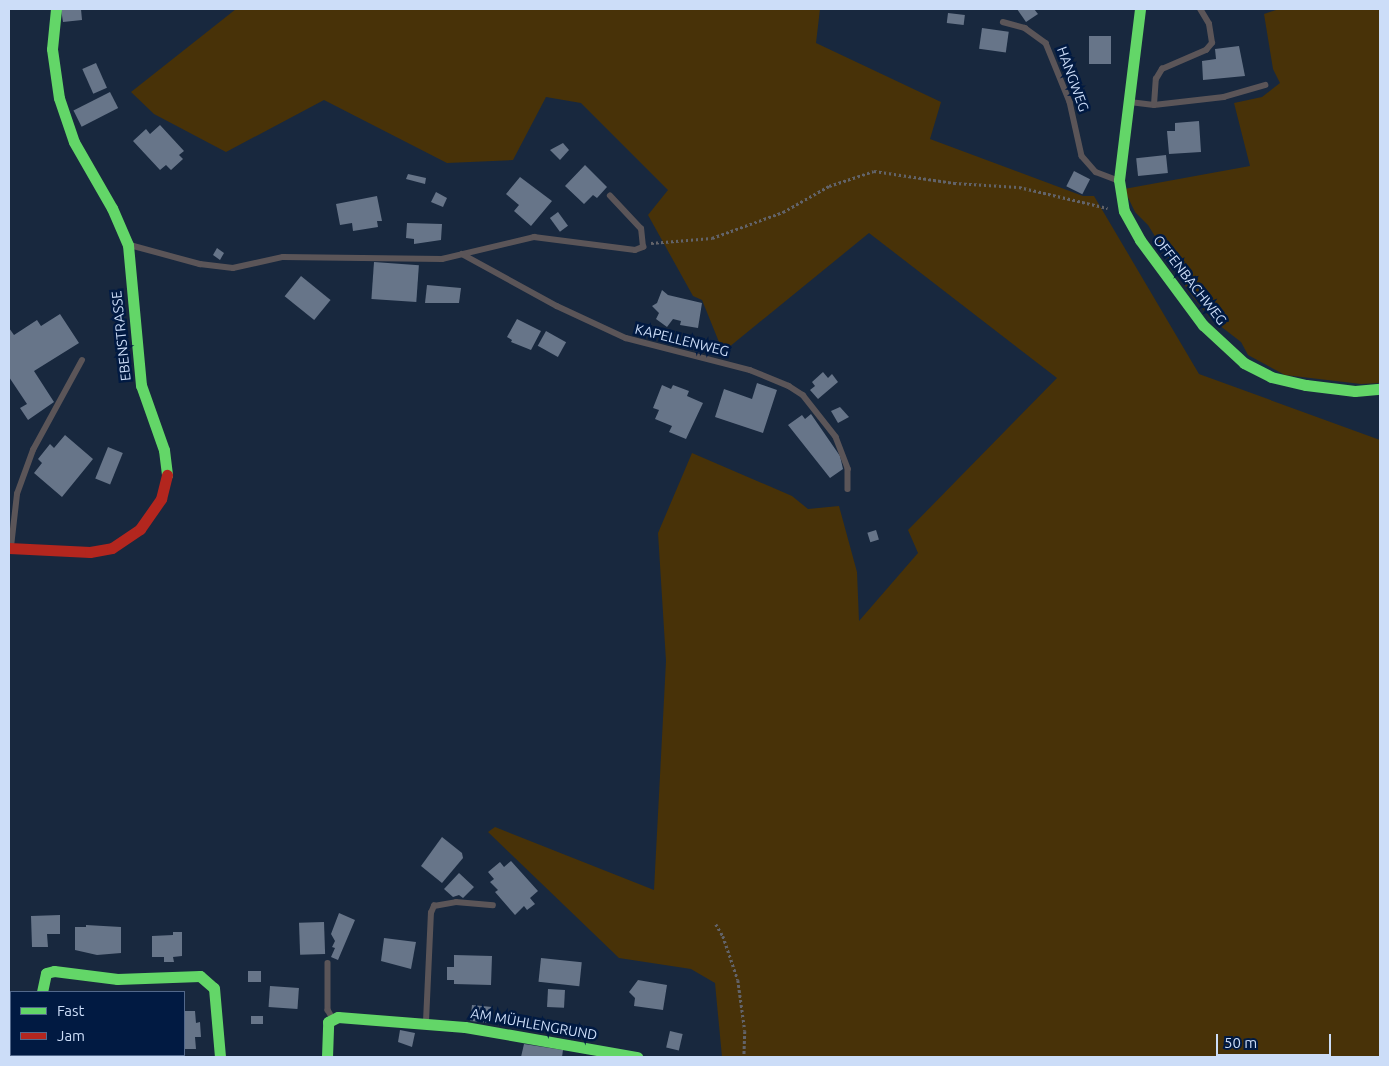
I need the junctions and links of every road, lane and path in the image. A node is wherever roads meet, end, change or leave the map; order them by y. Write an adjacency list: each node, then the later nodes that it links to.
1 (56, 9): 12 (street, EBENSTRASSE)
2 (1140, 9): 6 (street, OFFENBACHWEG)
3 (1200, 9): 7 (lane)
4 (1003, 22): 8 (lane, HANGWEG)
5 (1265, 85): 7 (lane)
6 (1128, 102): 7 (lane); 8 (street, OFFENBACHWEG)
7 (1154, 105)
8 (1119, 180): 10 (street, OFFENBACHWEG)
9 (610, 196): 11 (lane)
10 (1124, 211): 11 (path); 15 (street, OFFENBACHWEG)
11 (645, 244): 13 (lane)
12 (128, 245): 13 (lane); 17 (street, EBENSTRASSE)
13 (462, 254): 16 (lane, KAPELLENWEG)
14 (82, 360): 17 (lane)
15 (1380, 389)
16 (848, 489)
17 (10, 547)
18 (493, 906): 23 (lane)
19 (716, 924): 27 (path)
20 (328, 963): 22 (lane)
21 (42, 991): 24 (street)
22 (332, 1017): 23 (street, AM MÜHLENGRUND); 25 (street)
23 (426, 1024): 26 (street, AM MÜHLENGRUND)
24 (220, 1057)
25 (327, 1057)
26 (637, 1057)
27 (744, 1057)

